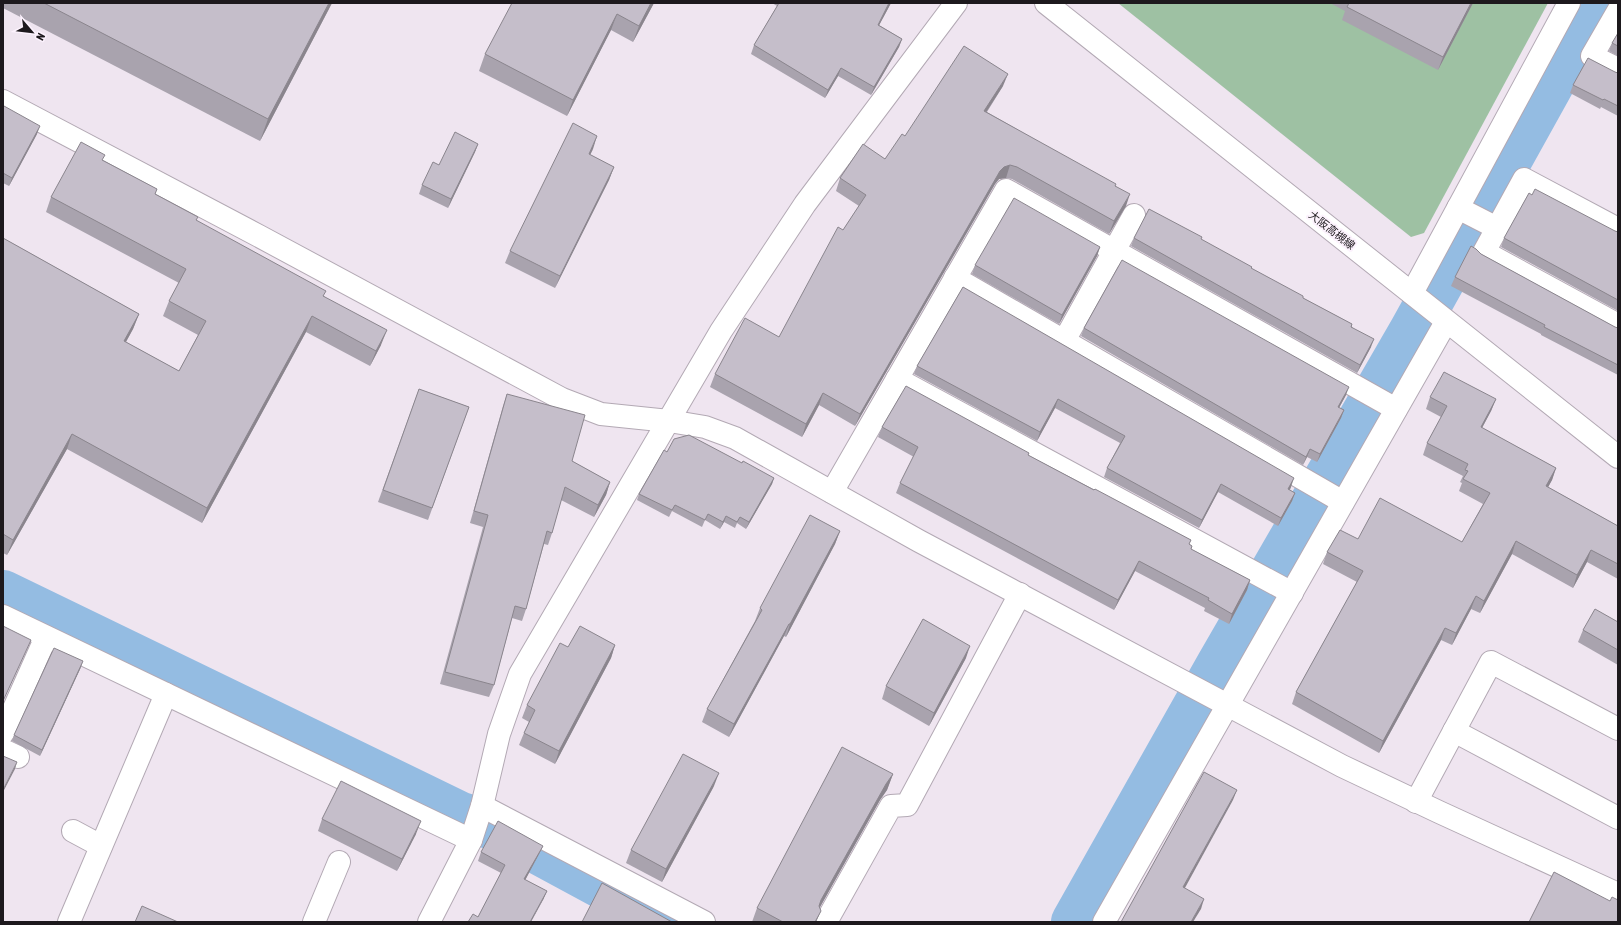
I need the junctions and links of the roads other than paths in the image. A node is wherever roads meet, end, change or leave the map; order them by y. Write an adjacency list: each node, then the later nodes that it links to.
1 (956, 3): 19 (street)
2 (1046, 3): 13 (street, 大阪高槻線)
3 (1569, 3): 7 (street)
4 (1618, 10): 5 (street)
5 (1618, 69)
6 (3, 101): 19 (street)
7 (1458, 208): 9 (street); 13 (street)
8 (1134, 215): 11 (street)
9 (1497, 228): 10 (street); 15 (street)
10 (1618, 229)
11 (1115, 252): 12 (street); 16 (street); 18 (street)
12 (956, 278): 16 (street); 17 (street)
13 (1412, 293): 14 (street, 大阪高槻線)
14 (1446, 322): 18 (street); 20 (street, 大阪高槻線)
15 (1618, 325)
16 (1064, 340): 22 (street)
17 (897, 380): 21 (street); 23 (street)
18 (1396, 409): 22 (street)
19 (669, 421): 21 (street); 33 (street)
20 (1618, 457)
21 (832, 492): 24 (street)
22 (1343, 502): 23 (street)
23 (1292, 593): 28 (street)
24 (1020, 594): 28 (street); 44 (street)
25 (3, 616): 26 (street)
26 (46, 637): 27 (street); 31 (street)
27 (166, 694): 36 (street); 37 (street)
28 (1228, 705): 32 (street); 45 (street)
29 (1618, 729): 30 (street)
30 (1454, 731): 32 (street); 34 (street)
31 (3, 733)
32 (1416, 802): 39 (street)
33 (482, 806): 36 (street); 43 (street)
34 (1618, 818)
35 (73, 831): 37 (street)
36 (471, 840): 42 (street)
37 (101, 846): 40 (street)
38 (339, 862): 41 (street)
39 (1618, 894)
40 (68, 922)
41 (314, 922)
42 (428, 922)
43 (704, 922)
44 (826, 922)
45 (1104, 922)

